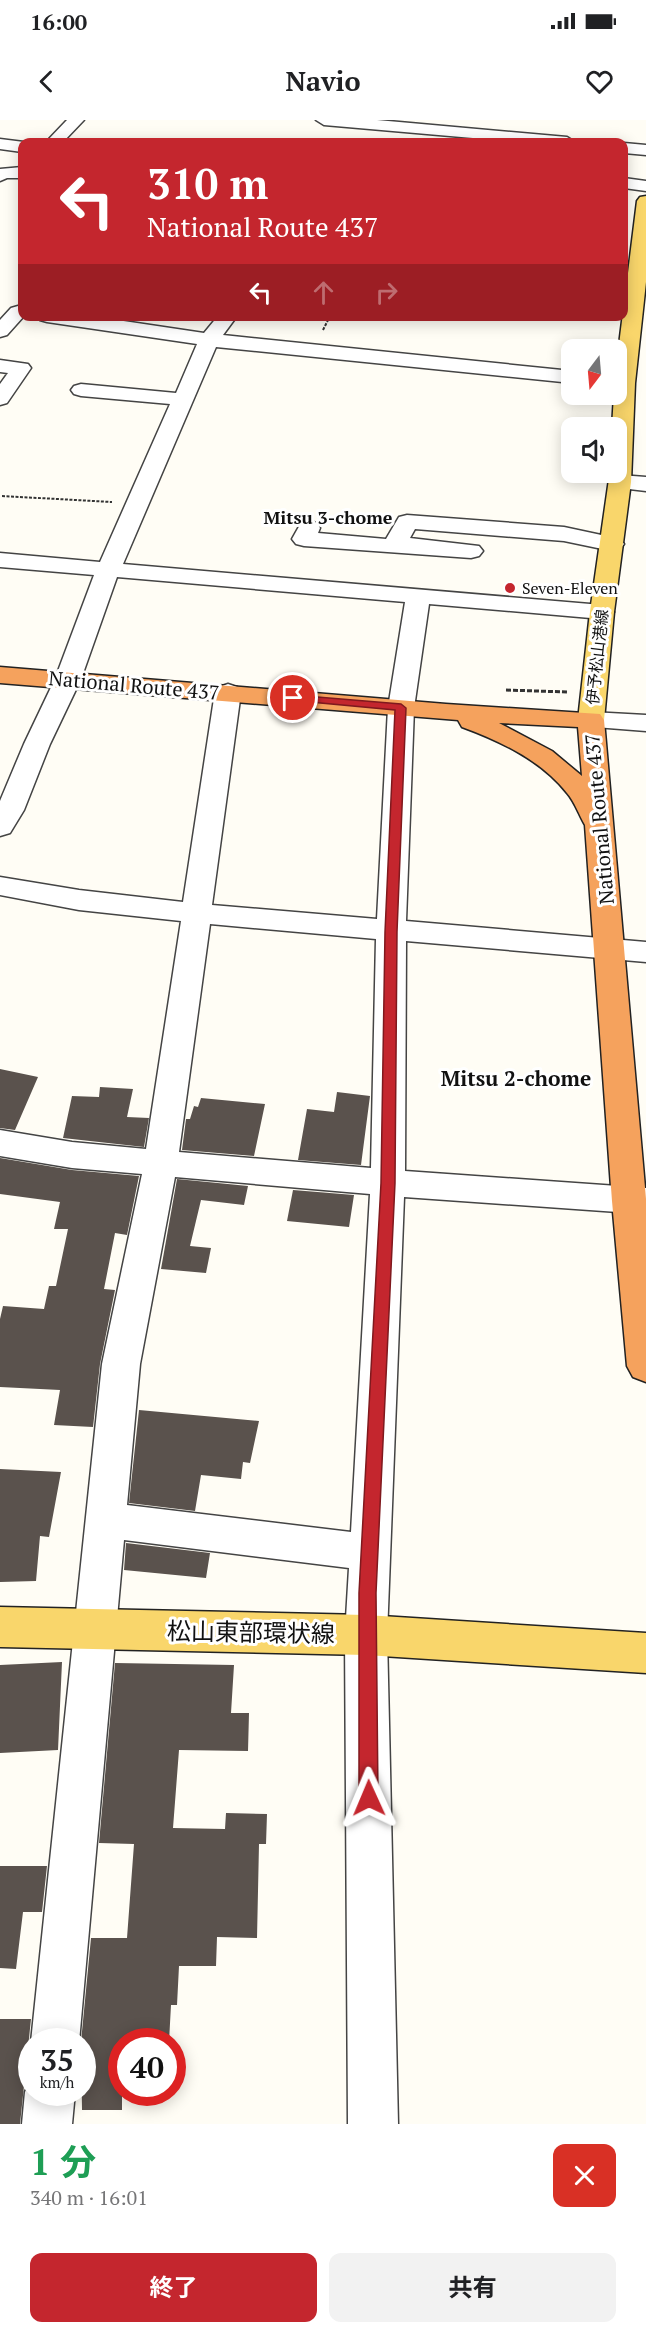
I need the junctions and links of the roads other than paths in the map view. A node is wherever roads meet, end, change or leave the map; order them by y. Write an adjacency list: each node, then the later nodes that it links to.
1 (76, 120): 4 (street)
2 (318, 120): 5 (street)
3 (324, 120): 6 (street)
4 (58, 138)
5 (330, 138)
6 (523, 138)
7 (0, 144): 8 (street)
8 (18, 146)
9 (628, 148): 10 (street)
10 (646, 150)
11 (1, 174): 12 (street)
12 (18, 174)
13 (628, 184): 14 (street)
14 (646, 186)
15 (646, 201): 17 (main road, 伊予松山港線)
16 (14, 312): 21 (street)
17 (629, 312)
18 (81, 321): 23 (street)
19 (224, 321): 23 (street)
20 (628, 321): 22 (main road, 伊予松山港線)
21 (0, 331)
22 (626, 339)
23 (209, 340): 25 (street); 28 (street)
24 (0, 366): 27 (street)
25 (561, 376)
26 (80, 390): 28 (street)
27 (0, 399)
28 (183, 400): 37 (street)
29 (620, 483): 34 (main road, 伊予松山港線)
30 (627, 483): 31 (street)
31 (646, 484)
32 (309, 528): 33 (street)
33 (396, 544): 34 (street); 35 (street)
34 (612, 544): 39 (main road, 伊予松山港線)
35 (471, 551)
36 (0, 560): 37 (street)
37 (108, 570): 38 (street); 41 (street)
38 (418, 596): 39 (street); 43 (street)
39 (602, 612): 45 (main road, 伊予松山港線)
40 (0, 675): 41 (highway, National Route 437)
41 (68, 679): 42 (highway, National Route 437); 48 (street)
42 (228, 692): 43 (highway, National Route 437); 50 (street)
43 (401, 708): 44 (highway, National Route 437); 51 (street)
44 (446, 712): 45 (highway, National Route 437); 47 (highway)
45 (591, 720): 46 (street); 47 (highway, National Route 437)
46 (646, 723)
47 (599, 824): 52 (highway, National Route 437)
48 (0, 827)
49 (0, 886): 50 (street)
50 (195, 913): 51 (street); 55 (street)
51 (391, 932): 52 (street); 56 (street)
52 (611, 949): 53 (street); 57 (highway, National Route 437)
53 (646, 952)
54 (0, 1143): 55 (street)
55 (160, 1162): 56 (street); 59 (street)
56 (388, 1183): 57 (street); 60 (street)
57 (638, 1201): 58 (highway, National Route 437)
58 (646, 1366)
59 (105, 1520): 60 (street); 62 (street)
60 (369, 1552): 63 (street)
61 (0, 1627): 62 (main road, 松山東部環状線)
62 (94, 1629): 63 (main road, 松山東部環状線); 65 (street)
63 (366, 1635): 64 (main road, 松山東部環状線); 68 (street)
64 (646, 1653)
65 (56, 2028)
66 (49, 2106): 67 (street)
67 (48, 2124)
68 (373, 2124)

